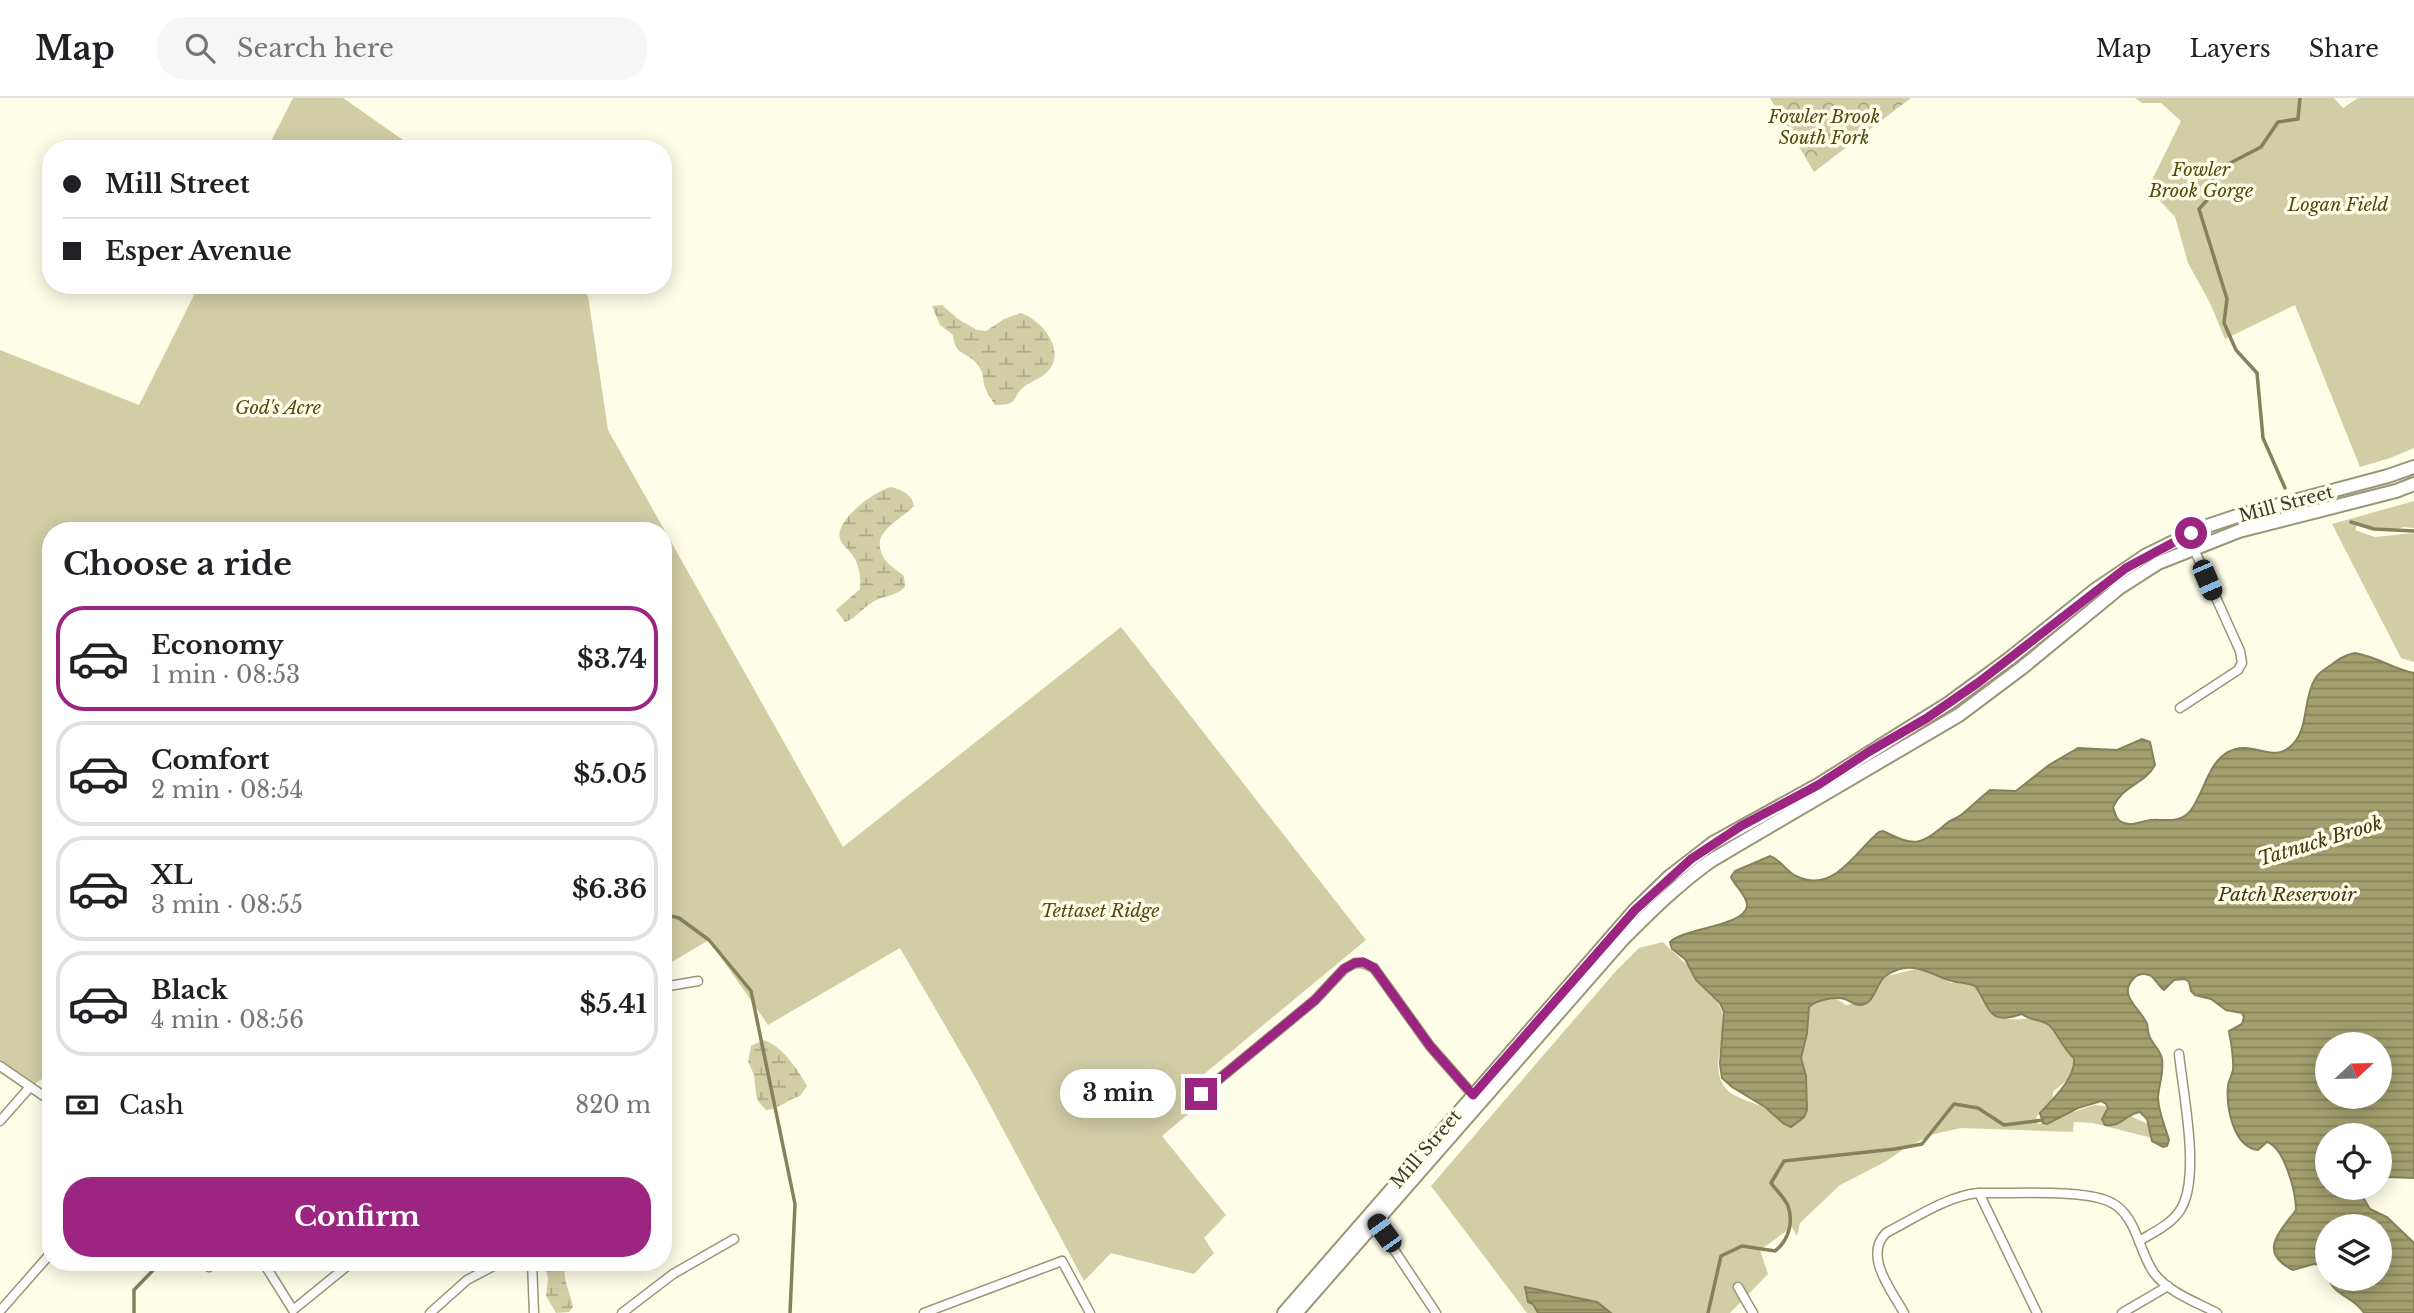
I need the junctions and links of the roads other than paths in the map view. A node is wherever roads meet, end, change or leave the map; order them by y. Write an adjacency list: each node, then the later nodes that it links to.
1 (2414, 467): 5 (main road, Mill Street)
2 (2414, 484): 3 (main road, Mill Street)
3 (2194, 549): 4 (street); 5 (main road, Mill Street)
4 (2180, 708)
5 (1760, 824): 13 (main road, Mill Street); 16 (main road, Mill Street)
6 (698, 981): 7 (street)
7 (672, 985)
8 (2179, 1054): 18 (street)
9 (0, 1066): 10 (street)
10 (30, 1087): 12 (street); 14 (street)
11 (1201, 1094): 13 (street)
12 (42, 1095)
13 (1473, 1095): 33 (main road, Mill Street)
14 (0, 1121)
15 (1979, 1193): 18 (street); 37 (street); 38 (street)
16 (1375, 1222): 34 (main road, Mill Street); 35 (street)
17 (734, 1239): 30 (street)
18 (2139, 1241): 24 (street)
19 (42, 1263): 26 (street)
20 (268, 1271): 27 (street)
21 (341, 1271): 27 (street)
22 (484, 1271): 28 (street)
23 (532, 1271): 29 (street)
24 (2168, 1286): 39 (street); 40 (street)
25 (1738, 1287): 36 (street)
26 (0, 1311)
27 (291, 1312)
28 (430, 1313)
29 (534, 1313)
30 (622, 1313)
31 (924, 1313): 32 (street)
32 (1090, 1313)
33 (1284, 1313)
34 (1296, 1313)
35 (1436, 1313)
36 (1753, 1313)
37 (1904, 1313)
38 (2038, 1313)
39 (2122, 1313)
40 (2217, 1313)

